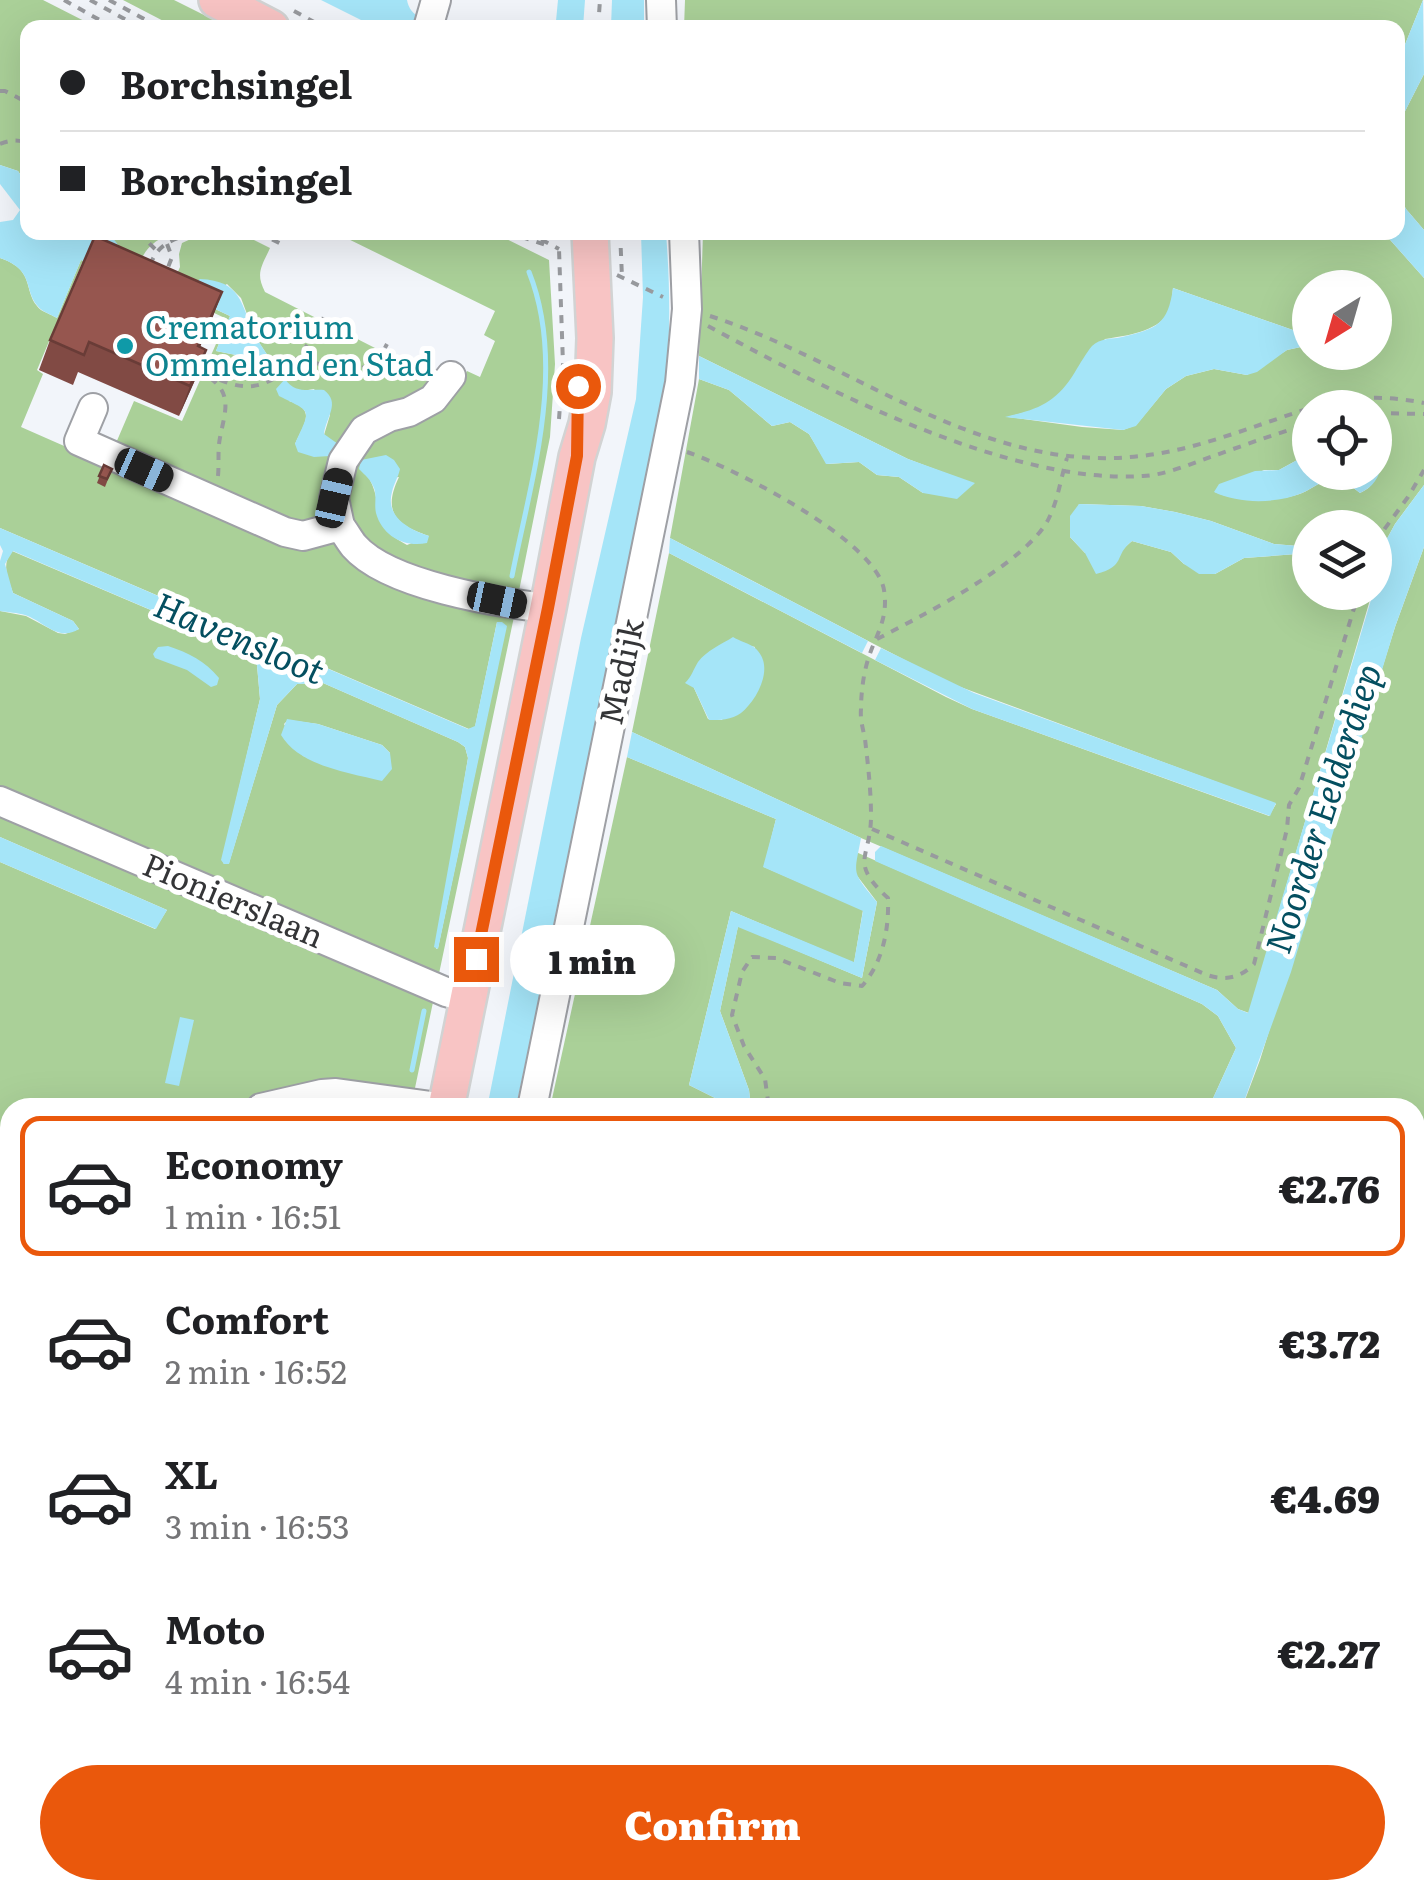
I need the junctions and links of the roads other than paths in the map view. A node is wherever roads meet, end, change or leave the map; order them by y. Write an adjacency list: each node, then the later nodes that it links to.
1 (217, 0): 2 (main road)
2 (278, 17)
3 (575, 240): 8 (main road)
4 (684, 240): 14 (street, Madijk)
5 (451, 376): 7 (street)
6 (93, 408): 7 (street)
7 (340, 526): 8 (street)
8 (548, 608): 10 (main road)
9 (0, 801): 10 (street, Pionierslaan)
10 (468, 998): 13 (main road)
11 (305, 1098): 12 (street)
12 (373, 1098)
13 (448, 1098)
14 (534, 1098)

